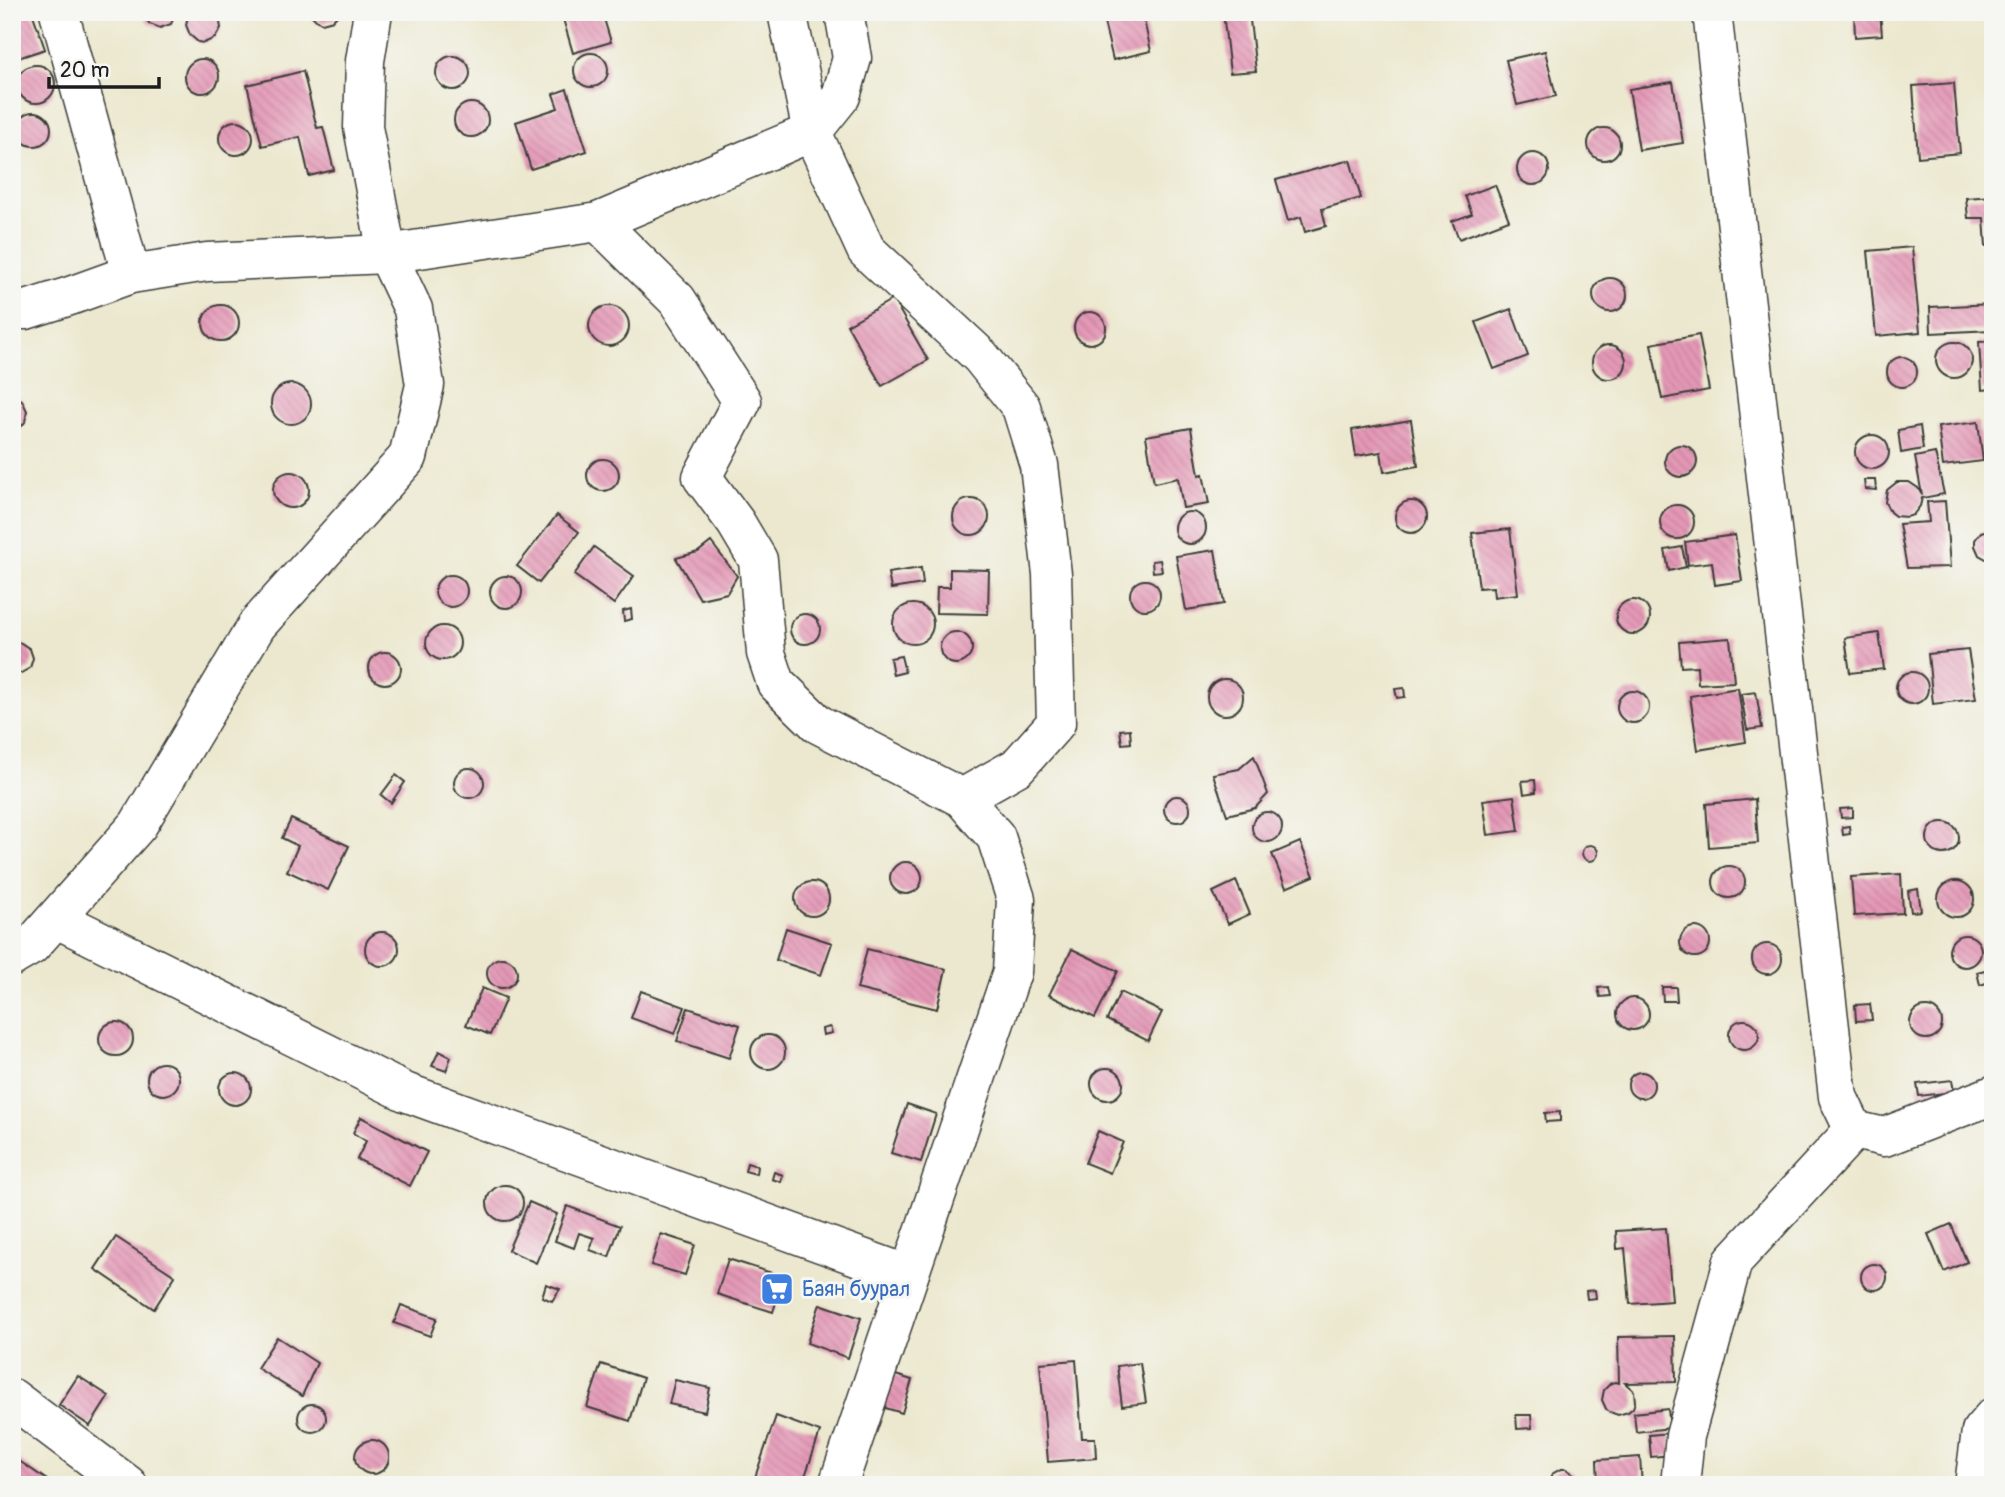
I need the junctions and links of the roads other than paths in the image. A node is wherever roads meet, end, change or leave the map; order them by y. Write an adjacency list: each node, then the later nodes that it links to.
1 (59, 12): 9 (street)
2 (373, 12): 8 (street)
3 (787, 12): 6 (street)
4 (844, 12): 6 (street)
5 (1712, 12): 15 (street)
6 (812, 132): 7 (street); 11 (street)
7 (598, 222): 8 (street); 11 (street)
8 (387, 254): 9 (street); 12 (street)
9 (131, 274): 10 (street)
10 (12, 310)
11 (962, 797): 16 (street)
12 (57, 919): 13 (street); 16 (street)
13 (12, 957)
14 (1993, 1095): 15 (street)
15 (1854, 1130): 21 (street)
16 (909, 1276): 20 (street)
17 (12, 1398): 19 (street)
18 (1993, 1417): 22 (street)
19 (128, 1485)
20 (838, 1485)
21 (1680, 1485)
22 (1974, 1485)

